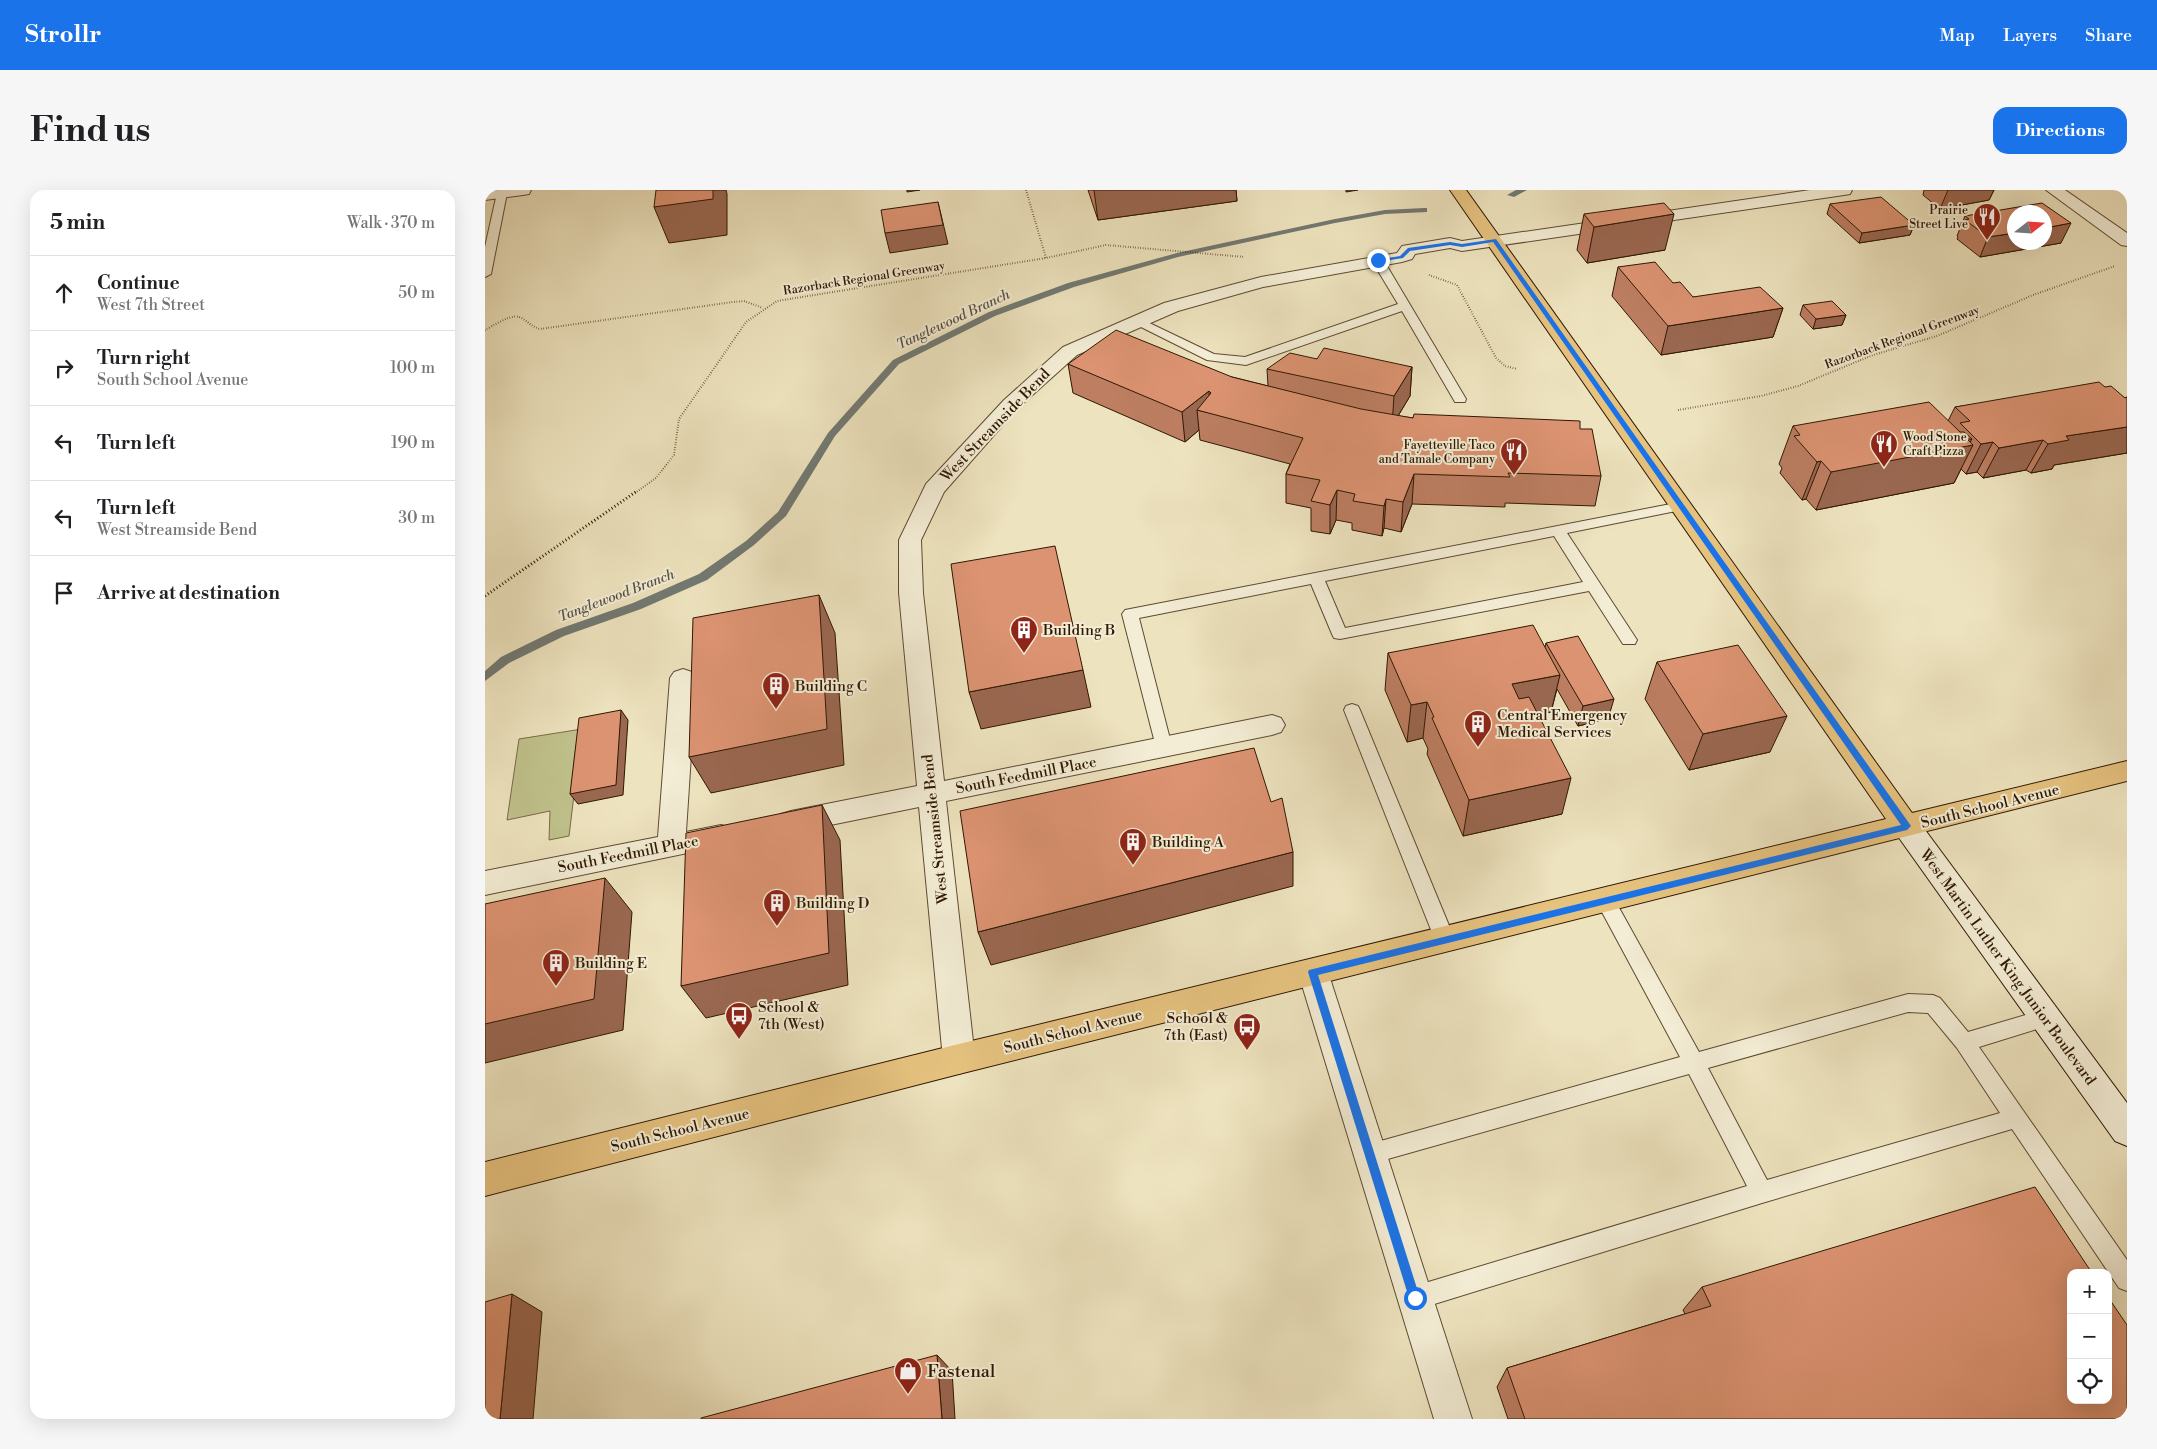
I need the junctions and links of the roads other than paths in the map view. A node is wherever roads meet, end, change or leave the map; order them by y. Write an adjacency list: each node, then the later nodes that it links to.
1 (523, 190): 5 (street)
2 (1458, 190): 7 (main road, West Martin Luther King Junior Boulevard)
3 (1844, 190): 7 (street, West Streamside Bend)
4 (2055, 190): 8 (street)
5 (502, 193): 6 (street); 10 (lane)
6 (485, 195)
7 (1494, 240): 9 (street, West Streamside Bend); 14 (main road, West Martin Luther King Junior Boulevard)
8 (2127, 241)
9 (1378, 260): 11 (lane); 12 (street, West Streamside Bend)
10 (485, 274)
11 (1405, 306): 12 (lane); 13 (lane)
12 (1137, 322): 24 (street, West Streamside Bend)
13 (1460, 399)
14 (1681, 506): 15 (lane); 25 (main road, West Martin Luther King Junior Boulevard)
15 (1558, 530): 16 (lane); 17 (lane)
16 (1316, 578): 17 (lane); 22 (lane)
17 (1593, 585): 18 (lane)
18 (1629, 640)
19 (683, 678): 26 (street)
20 (1352, 710): 29 (lane)
21 (1272, 725): 22 (street, South Feedmill Place)
22 (1164, 747): 24 (street, South Feedmill Place)
23 (2127, 771): 25 (main road, South School Avenue)
24 (931, 794): 26 (street, South Feedmill Place); 33 (street, West Streamside Bend)
25 (1907, 826): 28 (main road, South School Avenue); 31 (street, West Martin Luther King Junior Boulevard)
26 (671, 846): 27 (street, South Feedmill Place)
27 (485, 883)
28 (1605, 901): 29 (main road, South School Avenue); 34 (lane)
29 (1445, 940): 30 (main road, South School Avenue)
30 (1313, 972): 33 (main road, South School Avenue); 37 (street)
31 (2046, 1018): 32 (lane); 36 (street, West Martin Luther King Junior Boulevard)
32 (1964, 1042): 34 (lane); 35 (lane)
33 (959, 1059): 38 (main road, South School Avenue)
34 (1695, 1063): 37 (lane); 39 (lane)
35 (2016, 1118): 39 (lane); 40 (lane)
36 (2127, 1130)
37 (1370, 1154): 41 (street)
38 (485, 1179)
39 (1762, 1192): 41 (lane)
40 (2127, 1280)
41 (1415, 1298): 42 (street)
42 (1453, 1419)

